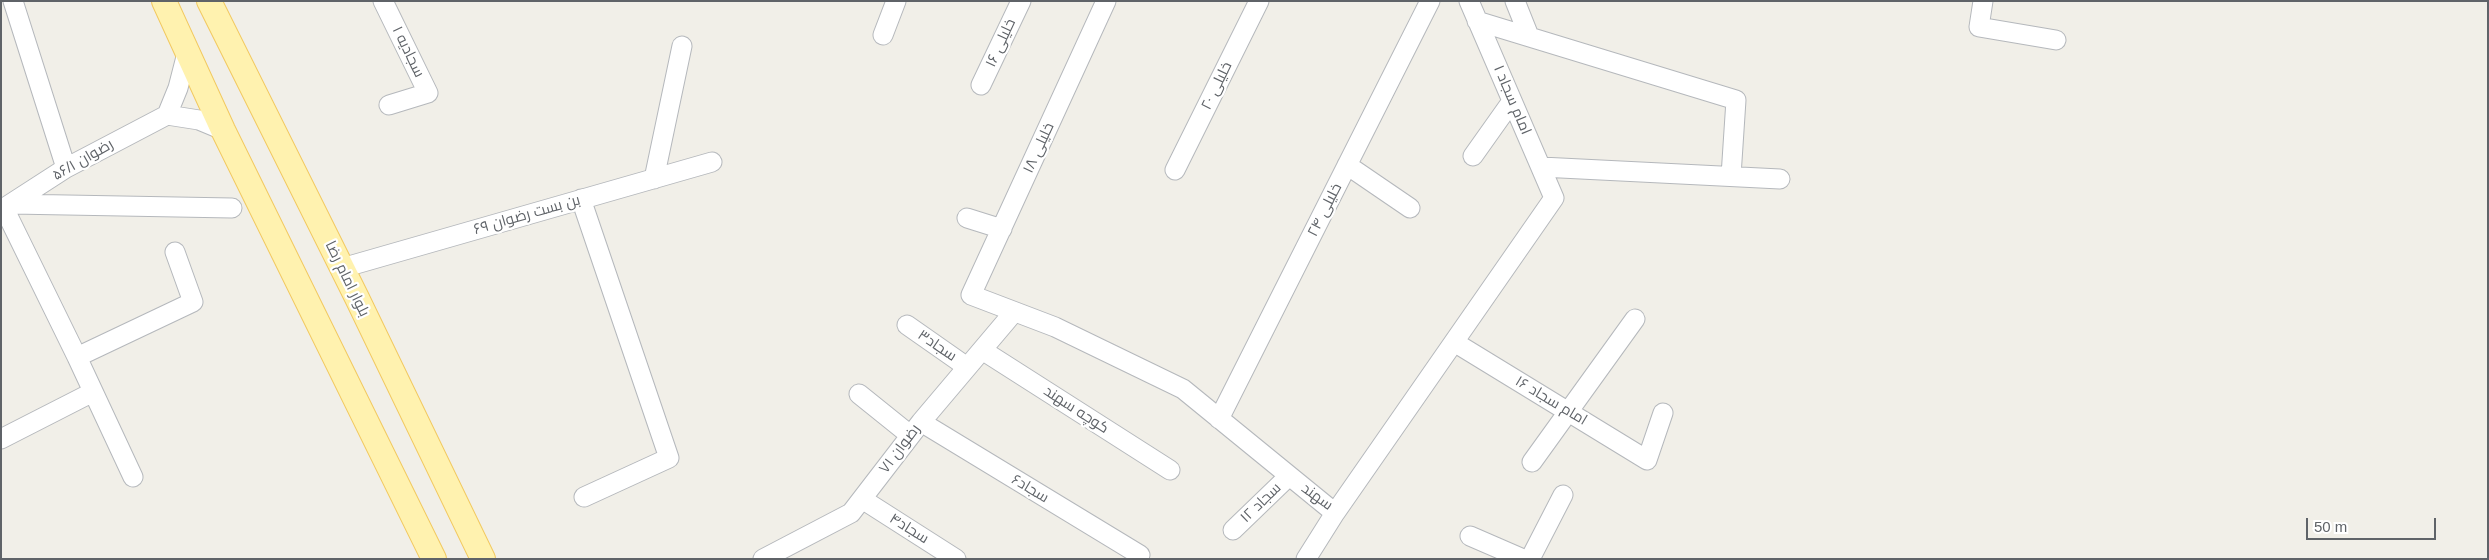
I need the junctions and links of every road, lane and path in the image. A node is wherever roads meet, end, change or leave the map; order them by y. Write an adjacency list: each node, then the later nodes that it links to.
1 (13, 1): 28 (street)
2 (164, 1): 18 (main road)
3 (384, 1): 21 (street, سجادیه ۱)
4 (896, 1): 14 (street)
5 (1021, 1): 19 (street, خلیلی ۱۶)
6 (1106, 1): 39 (street, خلیلی ۱۸)
7 (1259, 1): 29 (street, خلیلی ۲۰)
8 (1430, 1): 26 (street, خلیلی ۲۴)
9 (1469, 1): 13 (street, امام سجاد ۱)
10 (1515, 1): 15 (street)
11 (1983, 1): 16 (street)
12 (214, 3): 41 (main road, بلوار امام رضا)
13 (1477, 20): 15 (street); 20 (street, امام سجاد ۱)
14 (883, 35)
15 (1529, 36): 30 (street)
16 (2056, 40)
17 (682, 46): 31 (street)
18 (187, 53): 22 (street); 23 (main road)
19 (981, 85)
20 (1512, 101): 24 (street); 27 (street, امام سجاد ۱)
21 (389, 105)
22 (167, 114): 23 (street); 28 (street, رضوان ۵۶/۱)
23 (222, 130): 68 (main road)
24 (1472, 156)
25 (712, 162): 31 (street, بن بست رضوان ۶۹)
26 (1347, 165): 37 (street); 54 (street, خلیلی ۲۴)
27 (1541, 167): 30 (street); 33 (street, امام سجاد ۱)
28 (66, 168): 35 (street, رضوان ۵۶/۱)
29 (1175, 170)
30 (1731, 176): 32 (street)
31 (654, 179): 34 (street, بن بست رضوان ۶۹)
32 (1780, 179)
33 (1554, 198): 46 (street, سهند)
34 (581, 199): 41 (street, بن بست رضوان ۶۹); 62 (street)
35 (6, 208): 36 (street); 48 (street)
36 (232, 208)
37 (1410, 208)
38 (967, 218): 39 (street)
39 (1002, 229): 42 (street, خلیلی ۱۸)
40 (175, 252): 48 (street)
41 (342, 268): 69 (main road, بلوار امام رضا)
42 (971, 295): 43 (street, سهند)
43 (1014, 312): 47 (street, رضوان ۷۱); 54 (street, سهند)
44 (1635, 320): 52 (street)
45 (907, 325): 49 (street, سجاد۳)
46 (1454, 342): 52 (street, امام سجاد ۱۶); 64 (street, سهند)
47 (982, 350): 49 (street, رضوان ۷۱); 58 (street, كوچه سهند)
48 (76, 357): 50 (street)
49 (968, 367): 55 (street, رضوان ۷۱)
50 (93, 392): 56 (street); 60 (street)
51 (859, 394): 55 (street, سجاد۶)
52 (1568, 412): 53 (street, امام سجاد ۱۶); 57 (street)
53 (1662, 413)
54 (1219, 419): 59 (street, سهند)
55 (915, 428): 63 (street, رضوان ۷۱); 67 (street, سجاد۶)
56 (1, 439)
57 (1532, 462)
58 (1170, 470)
59 (1289, 476): 64 (street, سهند); 65 (street, سجاد ۱۲)
60 (133, 477)
61 (1562, 495): 74 (street)
62 (584, 498)
63 (862, 499): 70 (street, رضوان ۷۱); 71 (street, سجاد۴)
64 (1335, 513): 72 (street)
65 (1233, 530)
66 (1470, 536): 73 (street)
67 (1140, 555)
68 (434, 559)
69 (483, 559)
70 (763, 559)
71 (956, 559)
72 (1306, 559)
73 (1524, 559)
74 (1530, 559)

